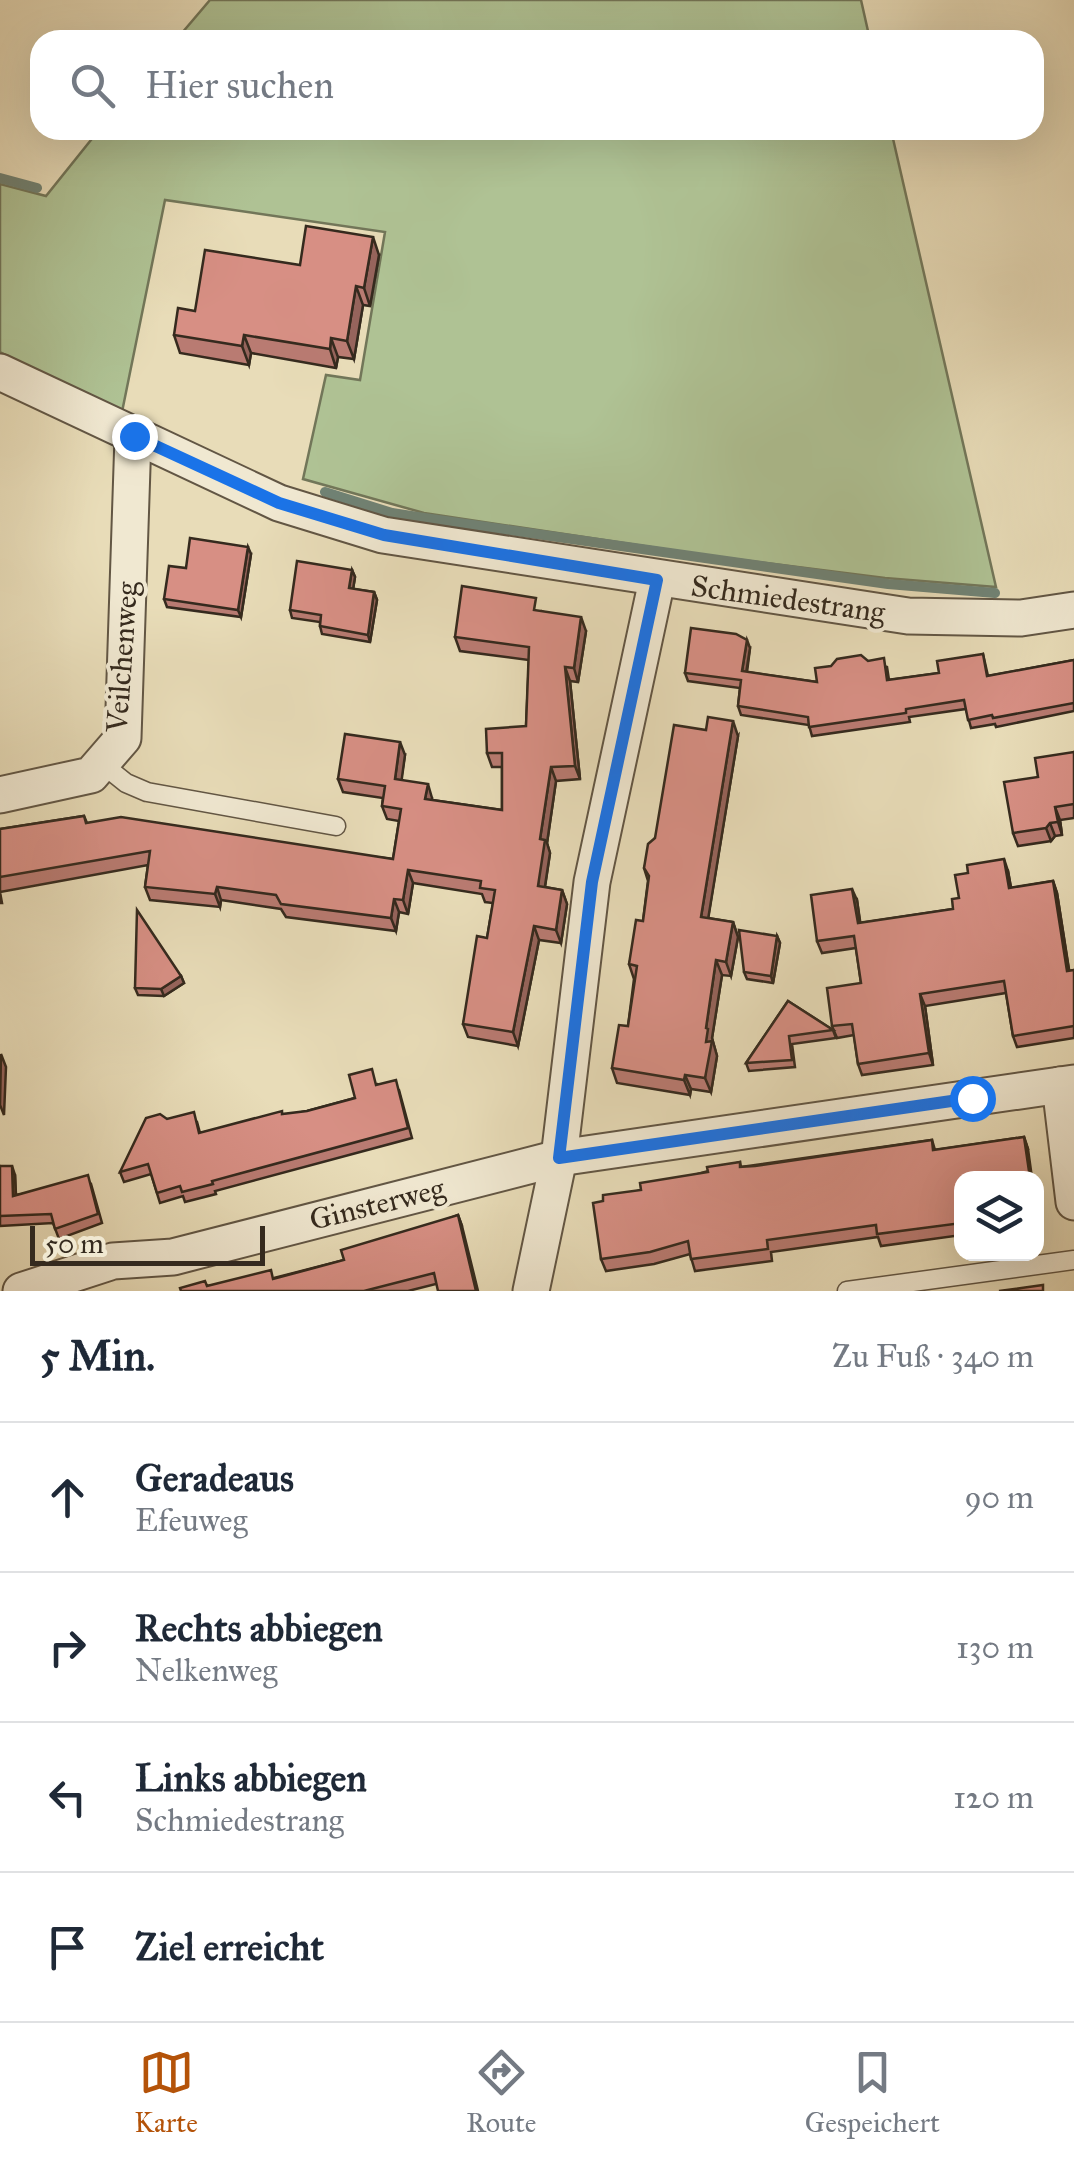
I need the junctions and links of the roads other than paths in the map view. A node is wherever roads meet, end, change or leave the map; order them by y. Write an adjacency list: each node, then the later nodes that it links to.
1 (0, 372): 2 (street, Schmiedestrang)
2 (134, 436): 3 (street, Schmiedestrang); 5 (street, Veilchenweg)
3 (657, 580): 4 (street, Schmiedestrang); 9 (street)
4 (1074, 610)
5 (102, 763): 6 (street, Veilchenweg); 7 (lane)
6 (0, 795)
7 (336, 826)
8 (1067, 1084): 9 (street, Ginsterweg); 10 (street)
9 (559, 1158): 12 (street, Ginsterweg); 13 (street)
10 (1074, 1202)
11 (1074, 1260): 14 (lane)
12 (21, 1291)
13 (531, 1291)
14 (846, 1291)

